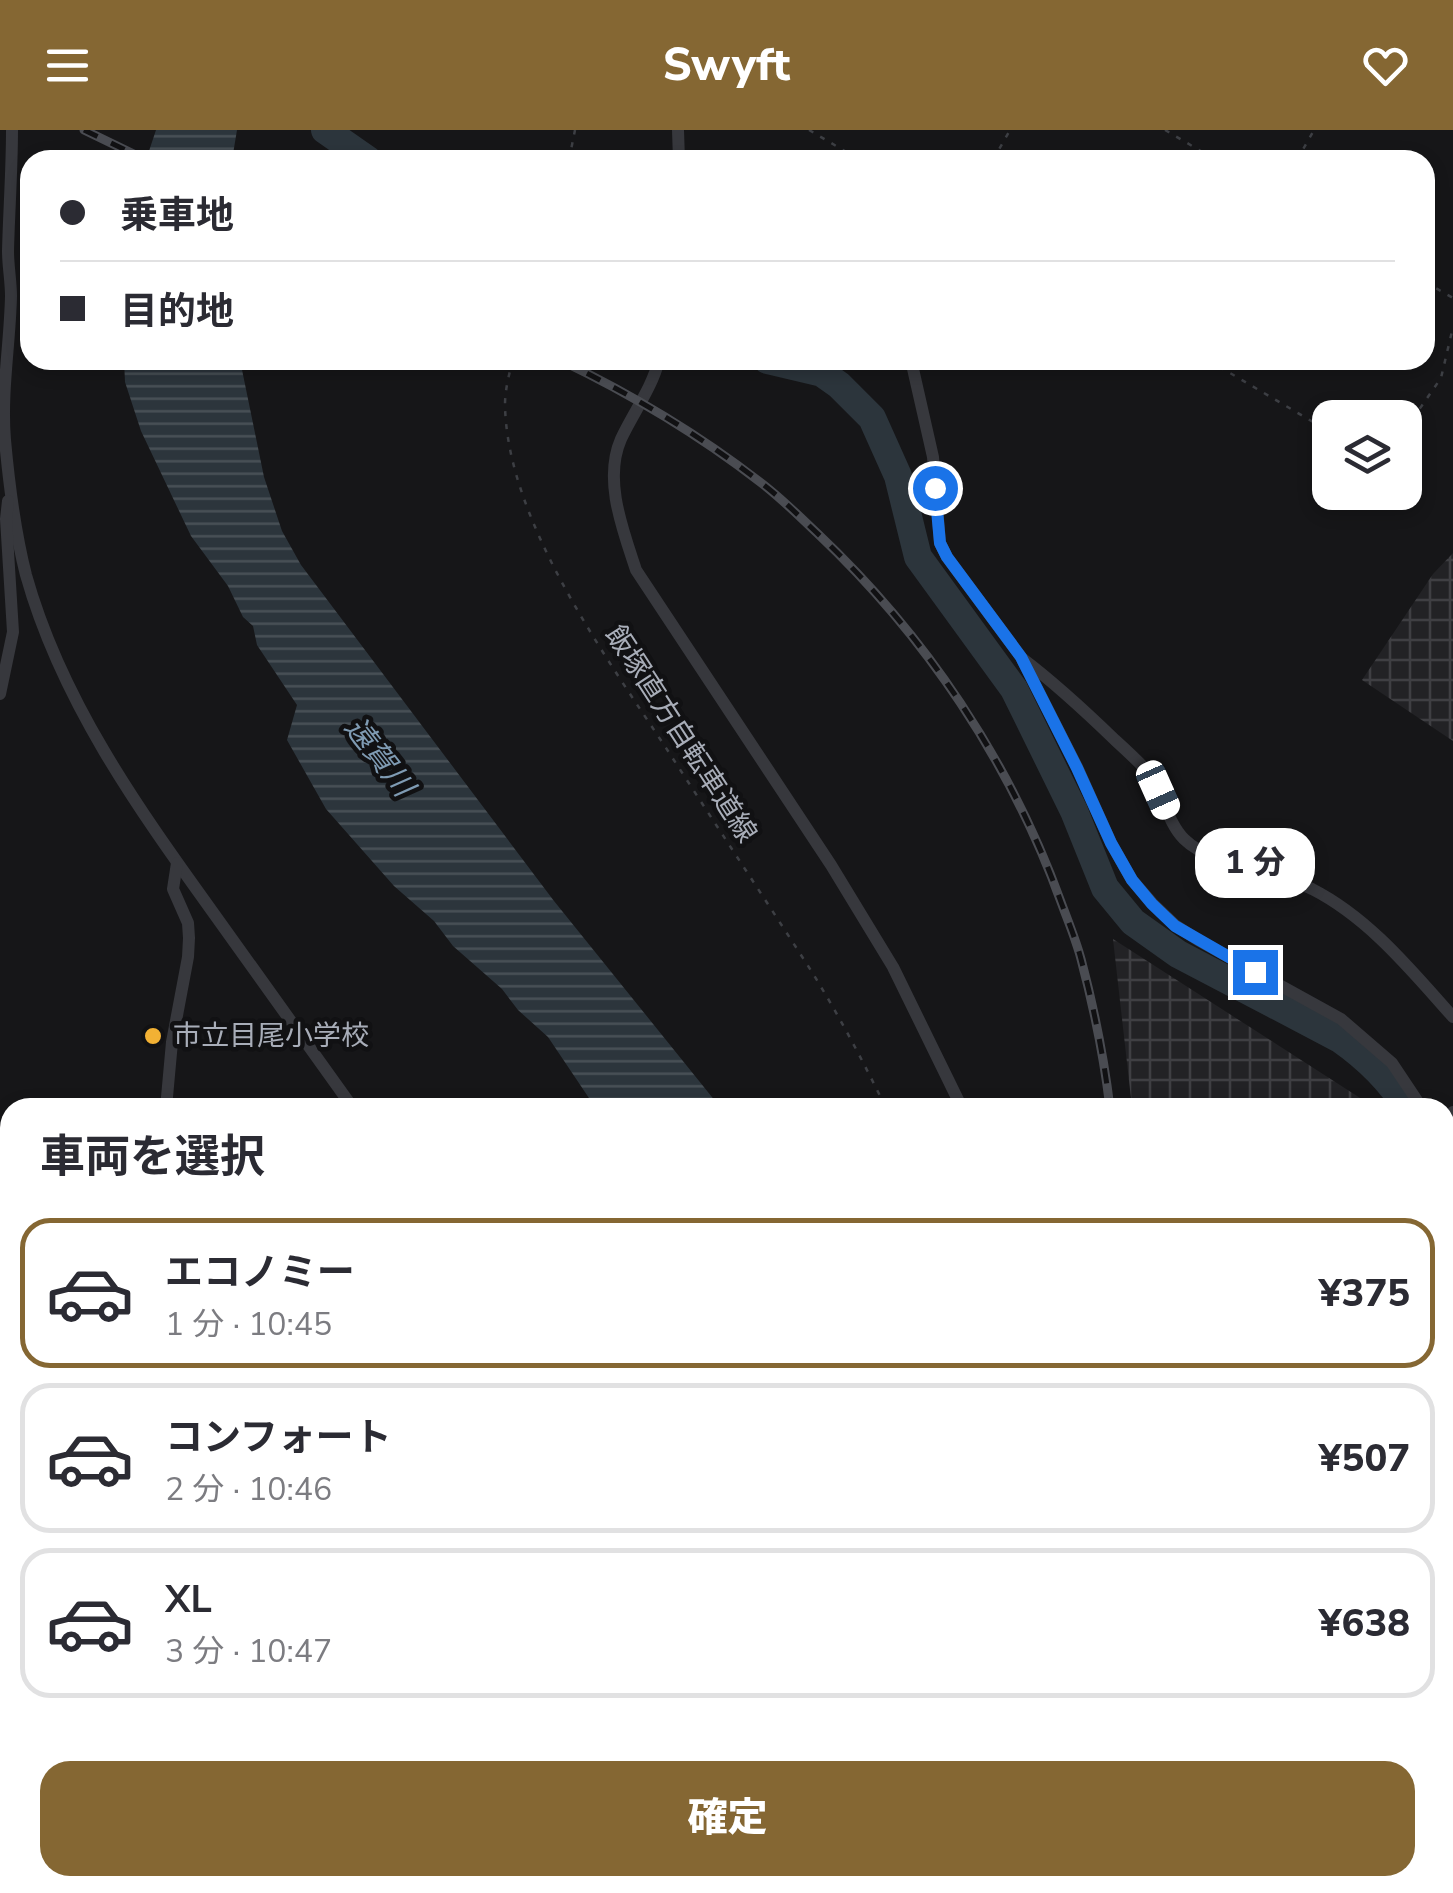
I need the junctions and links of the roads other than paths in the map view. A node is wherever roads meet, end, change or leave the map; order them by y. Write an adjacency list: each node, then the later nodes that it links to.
1 (12, 130): 2 (street)
2 (6, 202): 5 (street)
3 (654, 370): 13 (street)
4 (913, 370): 7 (street)
5 (2, 436): 6 (street)
6 (11, 484): 8 (street); 9 (street)
7 (1021, 657): 10 (street); 14 (street)
8 (0, 694)
9 (177, 863): 11 (street); 12 (street)
10 (1453, 1017)
11 (167, 1098)
12 (346, 1098)
13 (957, 1098)
14 (1415, 1098)

